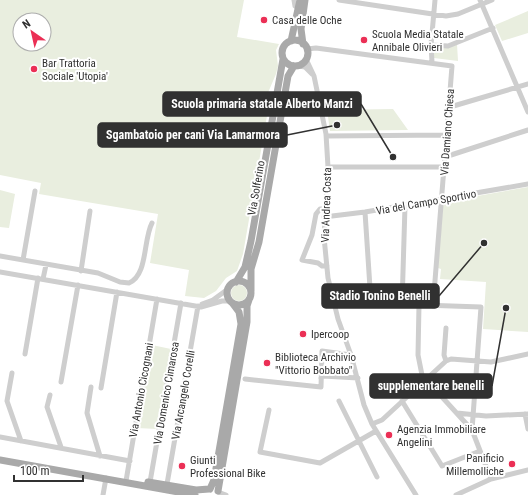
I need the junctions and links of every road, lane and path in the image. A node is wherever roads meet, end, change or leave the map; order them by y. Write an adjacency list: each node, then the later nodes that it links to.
1 (305, 0): 11 (main road)
2 (339, 0): 7 (street)
3 (435, 0): 7 (street)
4 (492, 0): 5 (street)
5 (481, 2): 7 (street); 8 (street)
6 (296, 3): 9 (main road)
7 (434, 16): 10 (street)
8 (493, 28): 10 (street); 18 (street)
9 (291, 41): 11 (main road); 12 (main road)
10 (431, 45): 14 (street)
11 (305, 46): 13 (main road); 14 (street)
12 (283, 59): 15 (main road); 45 (main road, Via Solferino)
13 (306, 59): 15 (main road); 16 (street, Via Andrea Costa)
14 (432, 62): 19 (street, Via Damiano Chiesa)
15 (297, 66): 16 (street); 48 (main road, Via Solferino)
16 (314, 76): 23 (street, Via Andrea Costa)
17 (528, 84): 18 (street)
18 (518, 87): 19 (street); 20 (street)
19 (450, 106): 22 (street, Via Damiano Chiesa)
20 (528, 112)
21 (528, 130): 24 (street)
22 (447, 135): 23 (street); 24 (street, Via Damiano Chiesa)
23 (326, 136): 25 (street, Via Andrea Costa)
24 (446, 155): 26 (street, Via Damiano Chiesa)
25 (328, 167): 26 (street); 31 (street, Via Andrea Costa)
26 (445, 167): 29 (street, Via Damiano Chiesa)
27 (528, 184): 29 (street, Via del Campo Sportivo)
28 (35, 191): 39 (street)
29 (442, 199): 30 (street, Via del Campo Sportivo); 59 (street, Via Damiano Chiesa)
30 (405, 206): 33 (street, Via del Campo Sportivo); 56 (street)
31 (324, 208): 34 (street, Via Andrea Costa); 36 (street)
32 (90, 211): 42 (street)
33 (365, 212): 34 (street, Via del Campo Sportivo); 55 (street)
34 (324, 217): 37 (street, Via Andrea Costa)
35 (152, 224): 42 (street)
36 (313, 227): 37 (street); 41 (street)
37 (323, 227): 41 (street, Via Andrea Costa)
38 (0, 256): 39 (street)
39 (23, 260): 40 (street)
40 (46, 265): 42 (street); 44 (street)
41 (327, 266): 52 (street, Via Andrea Costa)
42 (81, 271)
43 (0, 272): 44 (street)
44 (40, 279): 46 (street); 62 (street)
45 (236, 282): 47 (main road, Via Solferino); 48 (main road)
46 (78, 285): 49 (street); 72 (street)
47 (228, 289): 54 (main road); 58 (street)
48 (251, 291): 51 (main road, Via Solferino)
49 (117, 292): 50 (street); 74 (street)
50 (157, 299): 53 (street); 94 (street, Via Antonio Cicognani)
51 (249, 300): 54 (main road); 61 (main road, Via Solferino)
52 (334, 302): 55 (street); 64 (street, Via Andrea Costa)
53 (181, 303): 58 (street); 100 (street, Via Domenico Cimarosa)
54 (232, 303): 58 (street); 102 (main road)
55 (371, 303): 56 (street)
56 (402, 305): 57 (street)
57 (419, 305): 59 (street); 70 (street)
58 (197, 306): 101 (street, Via Arcangelo Corelli)
59 (433, 306): 66 (street)
60 (446, 328): 65 (street)
61 (244, 340): 71 (street); 79 (main road, Via Solferino)
62 (25, 354)
63 (528, 354): 66 (street)
64 (351, 355): 68 (street); 69 (street, Via Andrea Costa)
65 (446, 361): 66 (street); 70 (street)
66 (477, 361): 82 (street)
67 (12, 373): 88 (street)
68 (321, 378): 69 (street); 71 (street)
69 (358, 378): 83 (street, Via Andrea Costa)
70 (426, 379): 77 (street); 80 (street)
71 (247, 380): 79 (street)
72 (61, 382)
73 (91, 387): 92 (street)
74 (101, 388)
75 (50, 395): 90 (street)
76 (339, 401): 89 (street)
77 (402, 401): 83 (street); 91 (street)
78 (269, 410): 89 (street)
79 (231, 413): 103 (main road, Via Solferino)
80 (457, 413): 82 (street); 86 (street)
81 (527, 414): 82 (street); 84 (street)
82 (473, 415): 86 (street)
83 (372, 424): 85 (street, Via Andrea Costa)
84 (528, 429)
85 (376, 430): 89 (street); 107 (street, Via Andrea Costa)
86 (472, 430): 91 (street)
87 (0, 437): 88 (street)
88 (21, 440): 90 (street)
89 (358, 441): 96 (street)
90 (61, 447): 92 (street)
91 (480, 451): 98 (street)
92 (100, 456): 94 (street)
93 (0, 460): 97 (main road)
94 (130, 461): 99 (street, Via Antonio Cicognani)
95 (528, 470): 98 (street)
96 (377, 477)
97 (106, 478): 99 (main road); 104 (street)
98 (491, 478): 108 (street)
99 (126, 481): 100 (main road); 101 (main road)
100 (150, 482): 101 (main road)
101 (166, 490): 102 (main road); 105 (main road)
102 (208, 491): 103 (main road)
103 (218, 493): 106 (street)
104 (103, 495)
105 (195, 495)
106 (226, 495)
107 (416, 495)
108 (456, 495)

